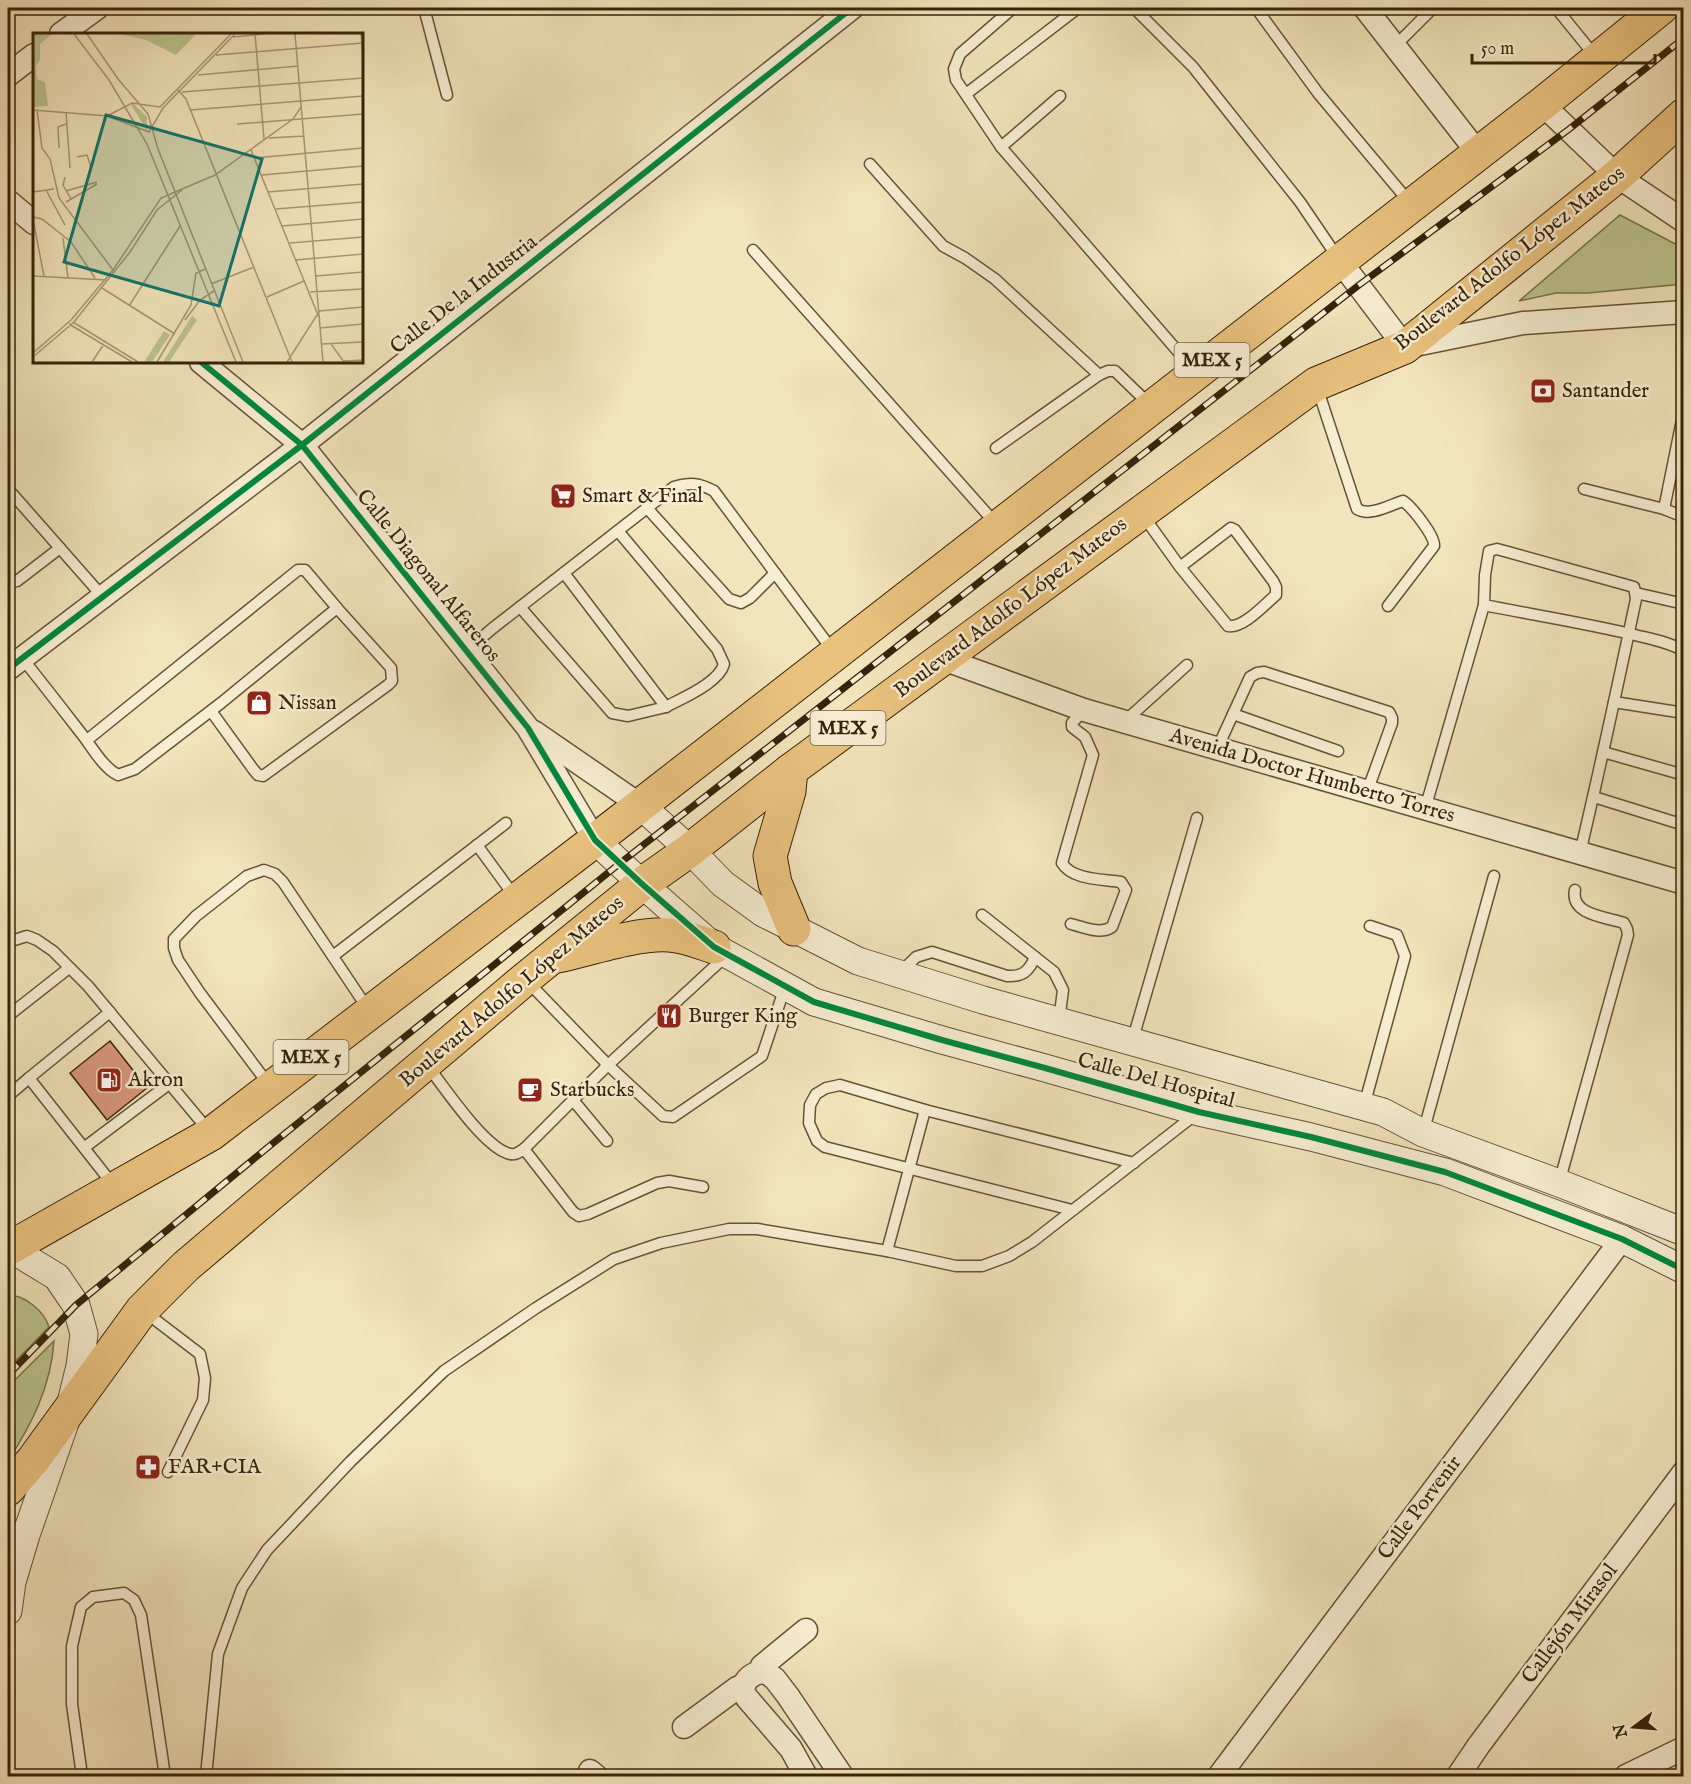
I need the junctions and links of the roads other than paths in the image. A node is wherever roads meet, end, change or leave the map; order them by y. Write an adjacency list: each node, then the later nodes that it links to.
1 (96, 8): 12 (street)
2 (424, 8): 17 (lane)
3 (852, 8): 40 (street, Calle De la Industria)
4 (1013, 8): 18 (lane)
5 (1078, 8): 18 (lane)
6 (1134, 8): 31 (lane)
7 (1256, 8): 27 (lane)
8 (1365, 8): 13 (street)
9 (1433, 8): 13 (lane)
10 (1556, 8): 15 (lane)
11 (1661, 8): 15 (main road, MEX 5)
12 (66, 33)
13 (1395, 46): 23 (street)
14 (33, 56): 16 (street)
15 (1597, 58): 20 (main road, MEX 5)
16 (8, 75)
17 (447, 94)
18 (966, 94): 22 (lane)
19 (1060, 96): 22 (lane)
20 (1542, 104): 23 (main road, MEX 5); 25 (street)
21 (1683, 115): 25 (main road, Boulevard Adolfo López Mateos / MEX 5)
22 (1001, 147): 35 (lane)
23 (1478, 153): 27 (main road, MEX 5)
24 (870, 164): 36 (lane)
25 (1617, 176): 28 (street); 33 (main road, Boulevard Adolfo López Mateos / MEX 5)
26 (8, 201): 29 (street)
27 (1411, 205): 31 (main road, MEX 5)
28 (1683, 221)
29 (33, 222)
30 (753, 250): 48 (lane)
31 (1340, 261): 33 (street); 35 (main road, MEX 5)
32 (1683, 312): 33 (street)
33 (1405, 347): 37 (main road, Boulevard Adolfo López Mateos / MEX 5)
34 (202, 363): 40 (street, Calle Diagonal Alfareros)
35 (1196, 373): 38 (main road, MEX 5)
36 (1099, 375): 38 (lane); 41 (lane)
37 (1316, 384): 46 (main road, Boulevard Adolfo López Mateos / MEX 5); 59 (lane)
38 (1151, 407): 48 (main road, MEX 5)
39 (1683, 410): 45 (lane)
40 (302, 445): 56 (street, Calle De la Industria); 63 (street, Calle Diagonal Alfareros)
41 (996, 448)
42 (8, 489): 50 (lane)
43 (1584, 489): 45 (lane)
44 (647, 508): 49 (lane); 53 (lane); 53 (lane)
45 (1664, 509): 47 (lane)
46 (1140, 512): 51 (lane); 66 (main road, Boulevard Adolfo López Mateos / MEX 5)
47 (1683, 517)
48 (998, 526): 65 (main road, MEX 5)
49 (618, 531): 52 (lane); 70 (lane)
50 (60, 548): 54 (lane); 56 (lane)
51 (1180, 567): 51 (lane)
52 (564, 573): 60 (lane); 70 (lane)
53 (775, 573): 65 (lane)
54 (8, 583)
55 (1636, 594): 57 (lane); 58 (lane); 62 (lane)
56 (103, 597): 67 (street, Calle De la Industria)
57 (1683, 604)
58 (1484, 605): 62 (lane); 86 (lane)
59 (1388, 606)
60 (520, 607): 63 (lane); 70 (lane)
61 (337, 608): 72 (lane); 72 (lane); 77 (lane)
62 (1629, 634): 64 (lane); 69 (lane)
63 (466, 651): 76 (street, Calle Diagonal Alfareros)
64 (1683, 651)
65 (835, 654): 85 (main road, MEX 5)
66 (943, 659): 71 (street, Avenida Doctor Humberto Torres); 81 (main road, Boulevard Adolfo López Mateos / MEX 5)
67 (15, 664): 77 (lane)
68 (1187, 666): 75 (lane)
69 (1614, 702): 73 (lane); 80 (lane)
70 (666, 707)
71 (1084, 710): 75 (street, Avenida Doctor Humberto Torres); 100 (lane)
72 (211, 711): 77 (lane)
73 (1683, 713)
74 (1233, 714): 78 (lane); 79 (lane); 83 (lane)
75 (1124, 722): 78 (street, Avenida Doctor Humberto Torres)
76 (528, 728): 85 (street, Calle Diagonal Alfareros); 90 (street, Calle Diagonal Alfareros)
77 (87, 740)
78 (1217, 748): 83 (street, Avenida Doctor Humberto Torres)
79 (1338, 751)
80 (1603, 752): 82 (lane); 84 (lane)
81 (791, 770): 92 (main road, Boulevard Adolfo López Mateos / MEX 5); 102 (main road)
82 (1683, 775)
83 (1367, 792): 86 (street, Avenida Doctor Humberto Torres)
84 (1594, 796): 89 (lane); 93 (lane)
85 (640, 805): 90 (main road, MEX 5); 92 (street, Calle Del Hospital)
86 (1425, 809): 93 (street, Avenida Doctor Humberto Torres)
87 (1197, 819): 116 (lane)
88 (506, 823): 91 (lane)
89 (1683, 825)
90 (595, 840): 96 (street, Calle Del Hospital); 98 (main road, MEX 5)
91 (477, 845): 98 (lane); 105 (lane)
92 (690, 850): 96 (main road, Boulevard Adolfo López Mateos / MEX 5); 102 (street, Calle Del Hospital)
93 (1580, 853): 95 (street, Avenida Doctor Humberto Torres)
94 (1494, 876): 127 (lane)
95 (1683, 883)
96 (642, 884): 104 (street, Calle Del Hospital); 107 (main road, Boulevard Adolfo López Mateos / MEX 5)
97 (1575, 890): 134 (lane)
98 (517, 900): 112 (main road, MEX 5)
99 (982, 915): 106 (lane)
100 (1071, 924)
101 (1370, 926): 124 (lane)
102 (794, 929): 109 (street, Calle Del Hospital)
103 (8, 942): 108 (lane)
104 (721, 951): 107 (main road); 111 (street, Calle Del Hospital); 118 (lane)
105 (333, 956): 112 (lane); 121 (lane)
106 (1035, 957): 109 (lane); 115 (lane)
107 (550, 958): 110 (main road, Boulevard Adolfo López Mateos / MEX 5)
108 (69, 968): 113 (lane); 114 (lane)
109 (899, 974): 115 (street, Calle Del Hospital)
110 (525, 979): 117 (main road, Boulevard Adolfo López Mateos / MEX 5); 118 (lane)
111 (784, 987): 118 (lane); 126 (street, Calle Del Hospital)
112 (370, 1011): 121 (main road, MEX 5)
113 (110, 1012): 119 (lane); 120 (lane)
114 (8, 1016)
115 (1059, 1022): 116 (street, Calle Del Hospital)
116 (1132, 1042): 124 (street, Calle Del Hospital)
117 (425, 1063): 131 (lane); 143 (main road, Boulevard Adolfo López Mateos / MEX 5)
118 (608, 1065): 123 (lane)
119 (29, 1078): 122 (lane); 130 (lane)
120 (170, 1084): 128 (lane); 130 (lane)
121 (271, 1088): 128 (main road, MEX 5)
122 (8, 1096)
123 (573, 1100): 129 (lane); 131 (lane)
124 (1364, 1107): 127 (street, Calle Del Hospital)
125 (925, 1110): 132 (lane); 133 (lane); 133 (lane)
126 (1199, 1112): 132 (lane); 139 (street, Calle Del Hospital)
127 (1423, 1133): 134 (street, Calle Del Hospital)
128 (211, 1134): 136 (main road, MEX 5)
129 (607, 1142)
130 (85, 1147): 136 (lane)
131 (524, 1149): 135 (lane)
132 (1134, 1163): 137 (lane)
133 (909, 1168): 137 (lane); 141 (lane)
134 (1559, 1183): 138 (street, Calle Del Hospital)
135 (703, 1187)
136 (116, 1188): 140 (main road, MEX 5)
137 (1072, 1210): 141 (lane)
138 (1683, 1232)
139 (1622, 1239): 142 (street, Calle Del Hospital); 158 (street, Calle Porvenir)
140 (9, 1248): 144 (street)
141 (887, 1251): 155 (lane)
142 (1683, 1270)
143 (142, 1310): 144 (main road, Boulevard Adolfo López Mateos / MEX 5); 145 (lane)
144 (69, 1411): 147 (main road, Boulevard Adolfo López Mateos / MEX 5); 148 (street)
145 (168, 1472)
146 (1683, 1472): 159 (street, Callejón Mirasol)
147 (8, 1489)
148 (8, 1611)
149 (806, 1630): 150 (street)
150 (752, 1678): 151 (street); 156 (street); 157 (street)
151 (684, 1727)
152 (1683, 1748): 160 (street)
153 (82, 1776): 154 (lane)
154 (165, 1776)
155 (206, 1776)
156 (806, 1776)
157 (842, 1776)
158 (1219, 1776)
159 (1458, 1776)
160 (1626, 1776)

